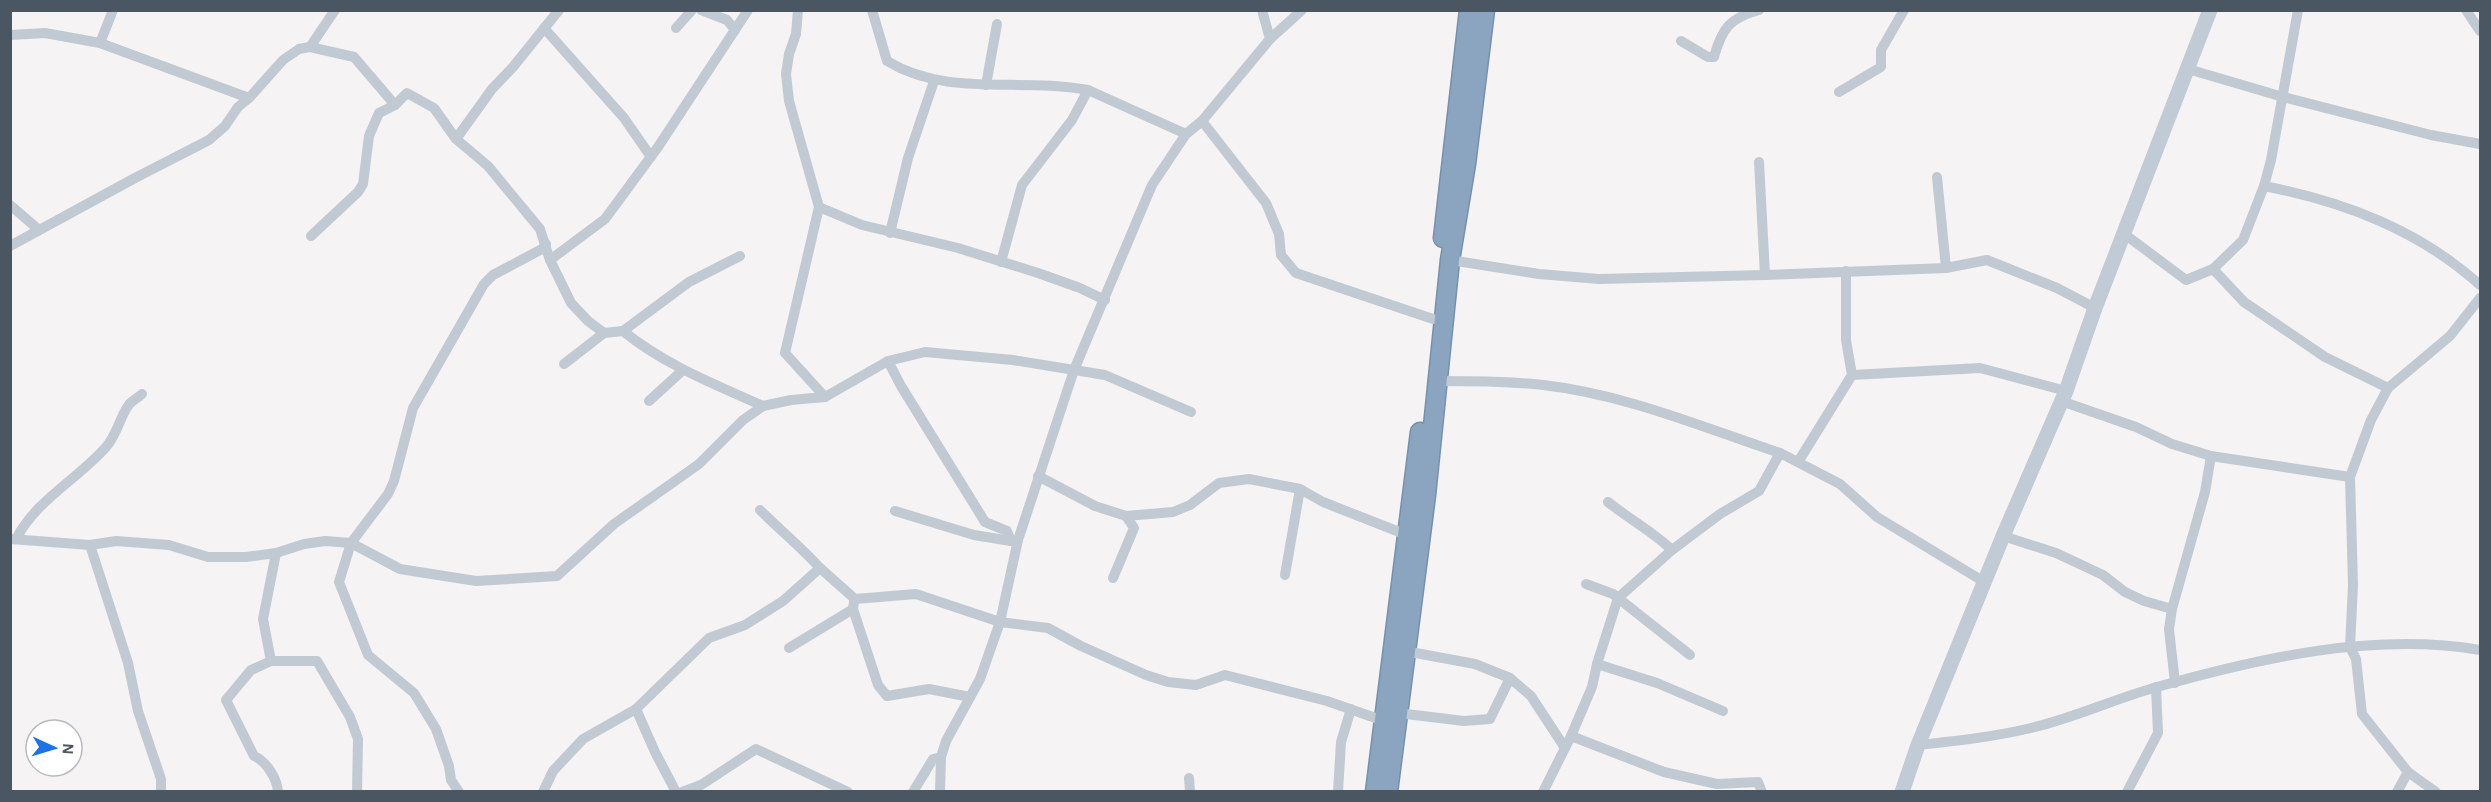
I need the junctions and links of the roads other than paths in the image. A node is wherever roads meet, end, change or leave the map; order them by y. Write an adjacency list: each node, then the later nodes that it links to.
1 (114, 10): 26 (street)
2 (335, 10): 27 (street)
3 (559, 10): 20 (street)
4 (692, 10): 19 (street)
5 (701, 10): 21 (street)
6 (748, 10): 21 (street)
7 (798, 10): 45 (street)
8 (872, 10): 29 (street)
9 (1262, 10): 24 (street)
10 (1302, 10): 24 (street)
11 (1469, 10): 64 (highway)
12 (1485, 10): 54 (highway)
13 (1759, 10): 25 (street)
14 (1904, 10): 32 (street)
15 (2210, 10): 28 (street)
16 (2298, 10): 33 (street)
17 (2466, 10): 22 (street)
18 (998, 24): 30 (street)
19 (676, 27)
20 (544, 28): 38 (street); 40 (street)
21 (735, 30): 40 (street)
22 (2481, 31)
23 (10, 35): 26 (street)
24 (1270, 39): 36 (street)
25 (1681, 41)
26 (100, 44): 34 (street)
27 (310, 47): 34 (street); 35 (street)
28 (2188, 69): 33 (street); 48 (street)
29 (934, 81): 30 (street); 47 (street)
30 (986, 85): 31 (street)
31 (1088, 90): 37 (street); 55 (street)
32 (1839, 92)
33 (2283, 97): 39 (street); 43 (street)
34 (249, 98): 46 (street)
35 (395, 105): 38 (street); 49 (street)
36 (1202, 121): 37 (street); 64 (street)
37 (1186, 134): 62 (street)
38 (456, 139): 50 (street)
39 (2481, 144)
40 (651, 157): 53 (street)
41 (1759, 162): 59 (street)
42 (1937, 177): 56 (street)
43 (2264, 186): 57 (street); 60 (street)
44 (10, 205): 46 (street)
45 (819, 207): 47 (street); 76 (street)
46 (38, 229): 51 (street)
47 (890, 233): 55 (street)
48 (2123, 233): 57 (street); 63 (street)
49 (311, 236)
50 (546, 244): 53 (street); 94 (street)
51 (10, 246)
52 (740, 256): 65 (street)
53 (550, 260): 66 (street)
54 (1450, 260): 59 (street); 72 (highway)
55 (1001, 262): 62 (street)
56 (1946, 268): 58 (street); 63 (street)
57 (2213, 269): 73 (street)
58 (1846, 271): 59 (street); 71 (street)
59 (1764, 276)
60 (2481, 285)
61 (2481, 298): 73 (street)
62 (1105, 300): 70 (street)
63 (2095, 308): 75 (street)
64 (1433, 319): 90 (highway)
65 (623, 331): 66 (street); 69 (street)
66 (604, 333): 68 (street)
67 (888, 361): 70 (street); 76 (street); 93 (street)
68 (564, 364)
69 (683, 370): 77 (street); 78 (street)
70 (1074, 370): 79 (street); 83 (street)
71 (1852, 375): 75 (street); 82 (street)
72 (1438, 381): 80 (street); 110 (highway)
73 (2388, 388): 84 (street)
74 (142, 394): 92 (street)
75 (2063, 396): 81 (street); 91 (street)
76 (825, 398): 78 (street)
77 (649, 400)
78 (763, 406): 94 (street)
79 (1191, 412)
80 (1780, 453): 82 (street); 96 (street)
81 (2211, 456): 84 (street); 105 (street)
82 (1798, 462): 101 (street)
83 (1038, 476): 89 (street); 93 (street)
84 (2350, 477): 107 (street)
85 (1300, 489): 89 (street); 90 (street); 99 (street)
86 (1608, 502): 96 (street)
87 (760, 510): 98 (street)
88 (895, 512): 93 (street)
89 (1126, 516): 100 (street)
90 (1407, 535): 121 (highway)
91 (2003, 536): 101 (street); 105 (street)
92 (13, 539): 95 (street)
93 (1015, 540): 106 (street)
94 (351, 543): 97 (street); 131 (street)
95 (90, 545): 97 (street); 128 (street)
96 (1672, 550): 103 (street)
97 (276, 553): 112 (street)
98 (820, 568): 104 (street); 118 (street)
99 (1285, 575)
100 (1113, 578)
101 (1986, 583): 123 (street)
102 (1586, 585): 103 (street)
103 (1618, 598): 111 (street); 113 (street)
104 (854, 604): 106 (street); 108 (street); 117 (street)
105 (2172, 609): 115 (street)
106 (1000, 622): 117 (street); 119 (street)
107 (2350, 647): 109 (street); 115 (street); 126 (street)
108 (789, 648)
109 (2481, 650)
110 (1405, 651): 114 (street); 121 (highway)
111 (1690, 655)
112 (271, 661): 129 (street); 130 (street)
113 (1597, 664): 120 (street); 122 (street)
114 (1509, 678): 121 (street); 124 (street)
115 (2175, 683): 116 (street)
116 (2156, 687): 123 (street); 145 (street)
117 (970, 697): 125 (street)
118 (636, 709): 132 (street); 133 (street)
119 (1351, 709): 121 (street); 139 (street)
120 (1723, 711)
121 (1391, 717): 140 (highway); 141 (highway)
122 (1571, 736): 124 (street); 143 (street)
123 (1918, 745): 144 (street)
124 (1565, 748): 142 (street)
125 (941, 757): 136 (street); 137 (street)
126 (2408, 772): 146 (street); 147 (street)
127 (1189, 778): 138 (street)
128 (161, 792)
129 (278, 792)
130 (357, 792)
131 (459, 792)
132 (543, 792)
133 (676, 792)
134 (681, 792): 135 (street)
135 (848, 792)
136 (913, 792)
137 (940, 792)
138 (1190, 792)
139 (1338, 792)
140 (1375, 792)
141 (1388, 792)
142 (1543, 792)
143 (1762, 792)
144 (1902, 792)
145 (2127, 792)
146 (2397, 792)
147 (2436, 792)

